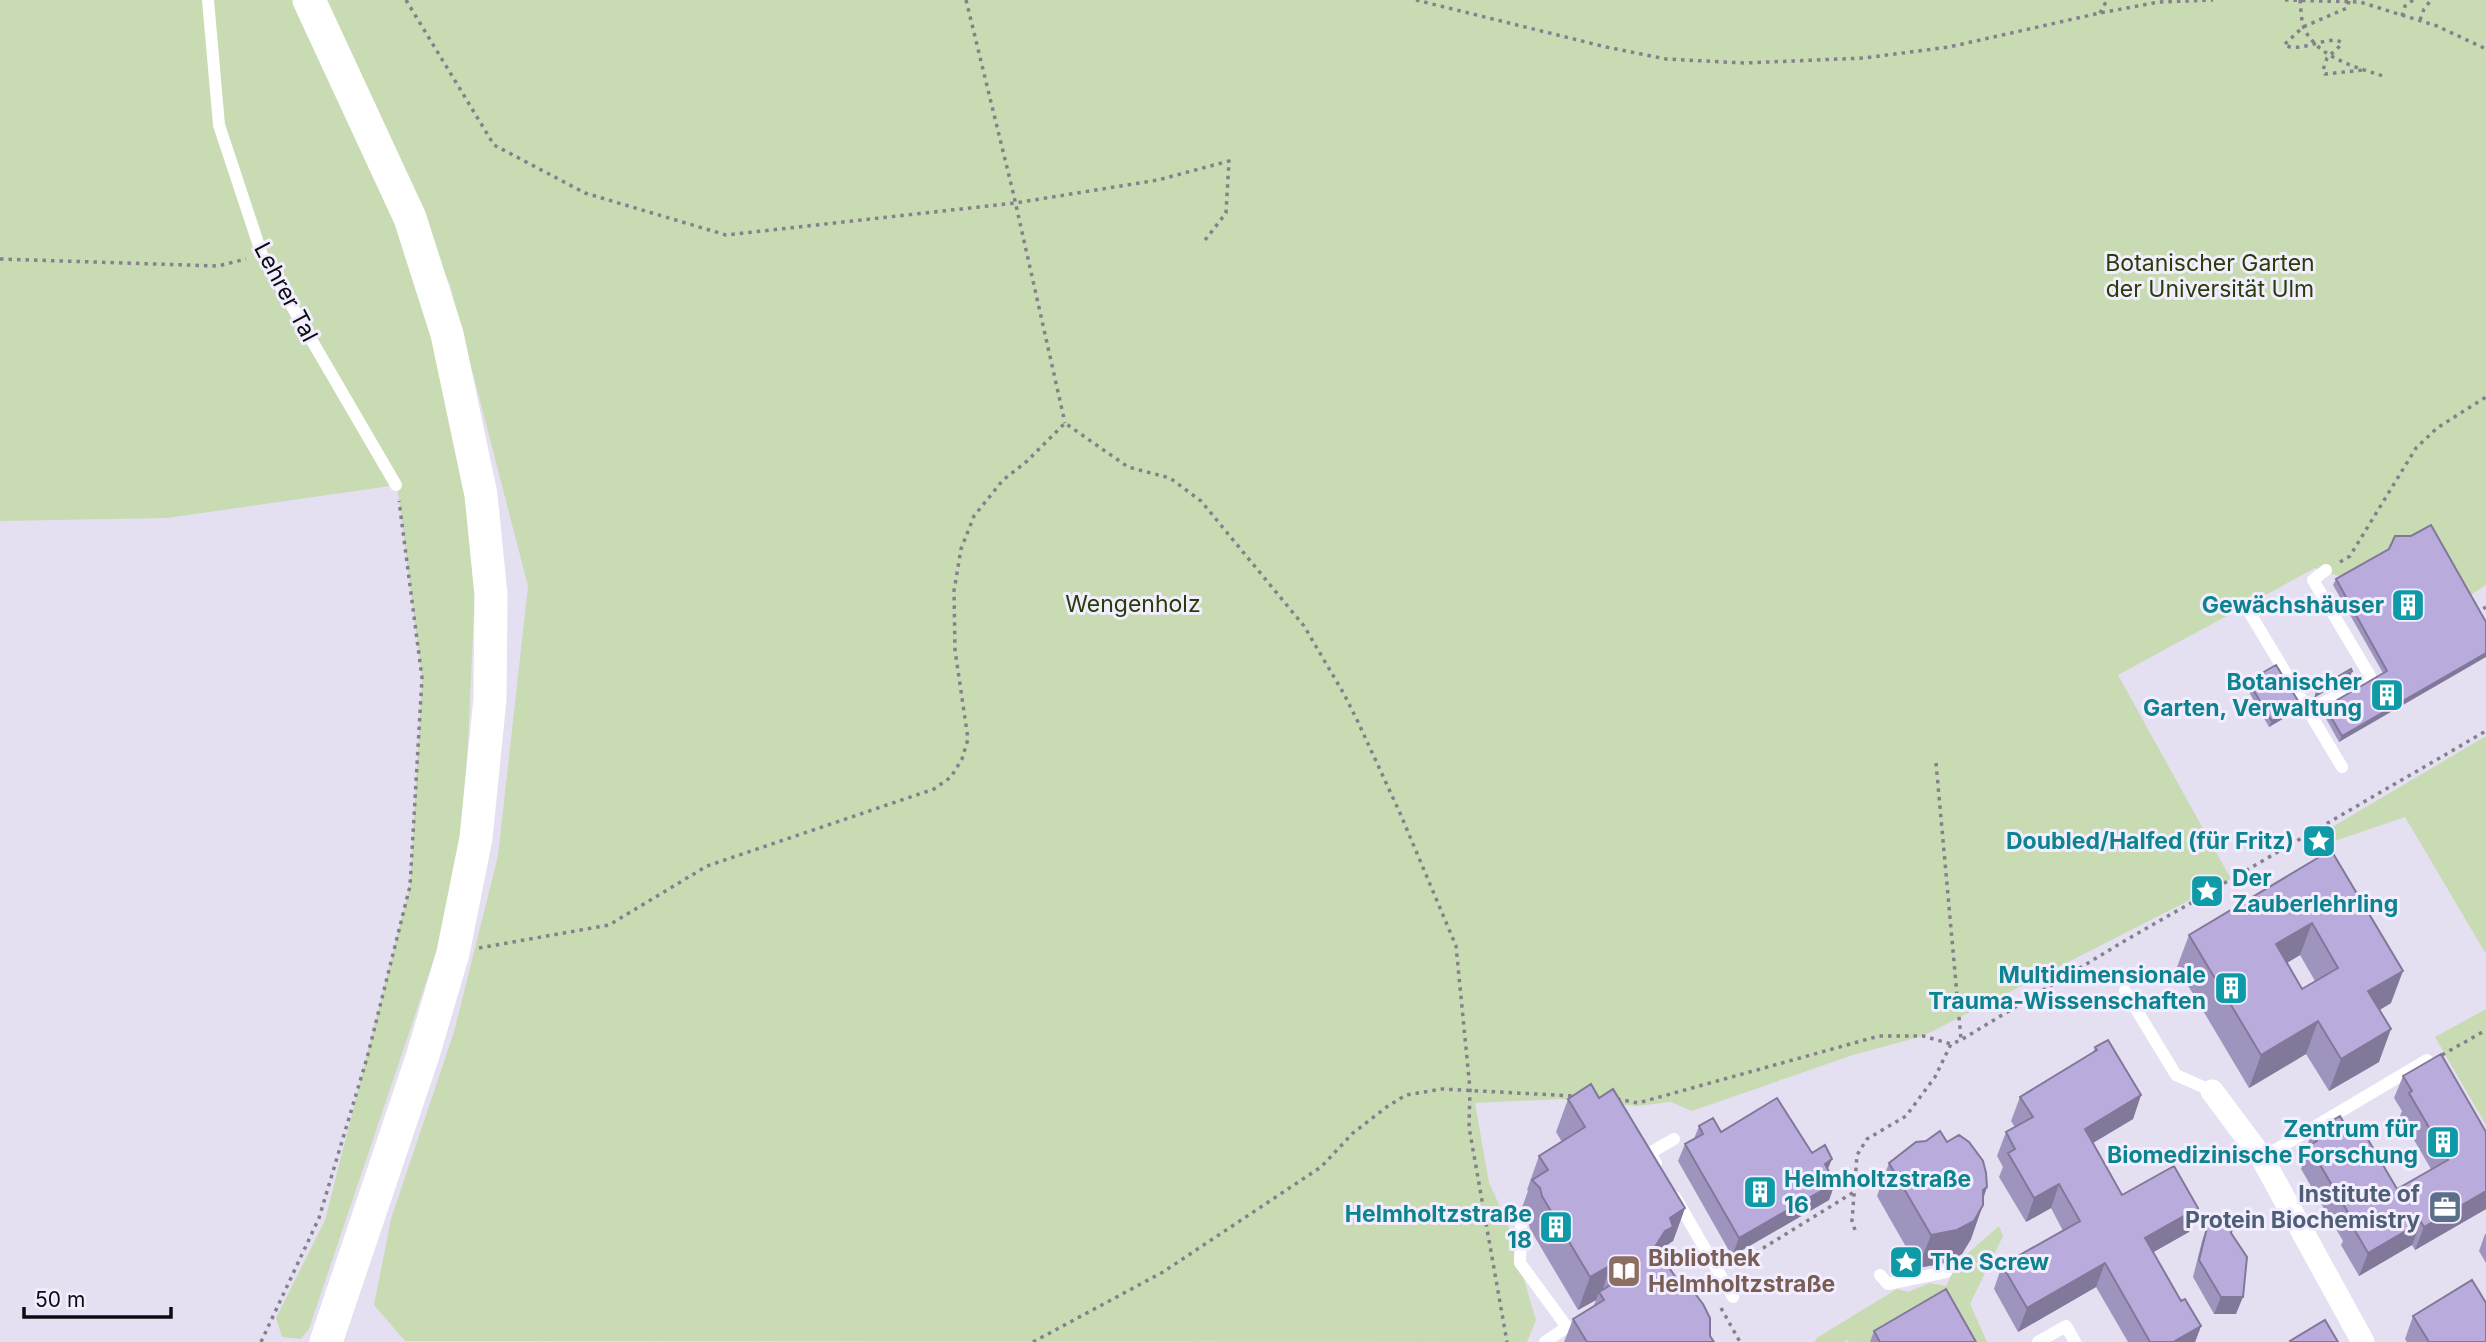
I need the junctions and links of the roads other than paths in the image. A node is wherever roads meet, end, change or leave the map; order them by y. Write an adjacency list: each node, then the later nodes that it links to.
1 (208, 0): 3 (lane, Lehrer Tal)
2 (309, 0): 17 (street)
3 (396, 485)
4 (2326, 570): 6 (lane)
5 (2251, 615): 6 (lane)
6 (2309, 711): 7 (lane)
7 (2343, 767)
8 (2125, 991): 10 (lane)
9 (2432, 1059): 12 (lane)
10 (2213, 1091): 12 (street)
11 (1674, 1139): 16 (lane)
12 (2262, 1158): 21 (street)
13 (1521, 1226): 18 (lane)
14 (1946, 1272): 15 (lane)
15 (1880, 1275)
16 (1729, 1292)
17 (326, 1342)
18 (1545, 1342)
19 (2038, 1342): 20 (lane)
20 (2075, 1342)
21 (2362, 1342)

